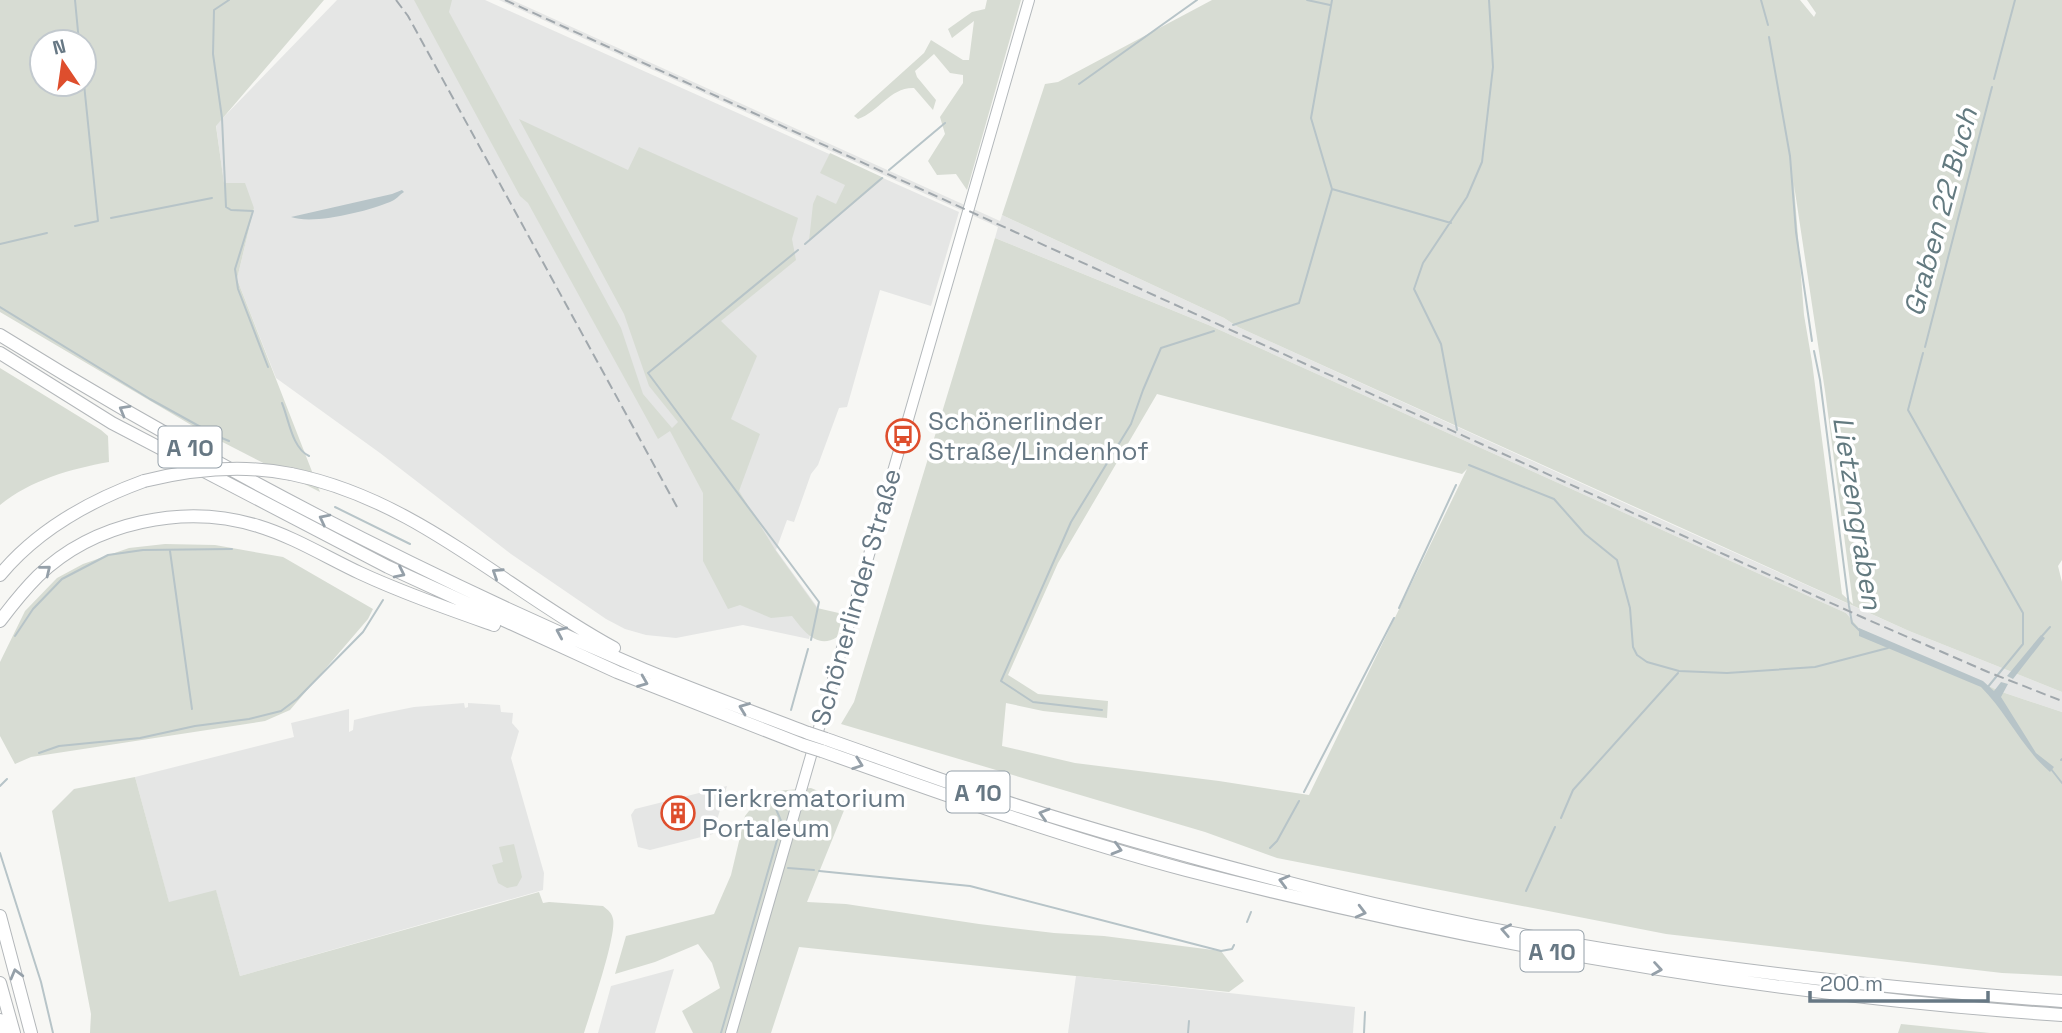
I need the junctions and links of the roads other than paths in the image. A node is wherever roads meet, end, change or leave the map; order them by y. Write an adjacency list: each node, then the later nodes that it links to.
1 (1029, 0): 18 (main road, Schönerlinder Straße)
2 (0, 335): 7 (highway, A 10, one-way to 2)
3 (0, 353): 6 (highway, A 10, one-way to 6)
4 (0, 575): 7 (highway, one-way to 4, bridge)
5 (0, 621): 6 (highway, one-way to 6)
6 (558, 646): 8 (highway, A 10, one-way to 8)
7 (646, 670): 8 (highway, A 10, one-way to 7)
8 (805, 739): 9 (highway, A 10, bridge)
9 (824, 745): 12 (highway, A 10, one-way to 9); 13 (highway, A 10, one-way to 13)
10 (0, 916): 17 (highway, one-way to 10)
11 (0, 983): 16 (highway)
12 (2062, 1001)
13 (2062, 1015)
14 (0, 1020): 15 (highway)
15 (4, 1033)
16 (14, 1033)
17 (31, 1033)
18 (731, 1033)

